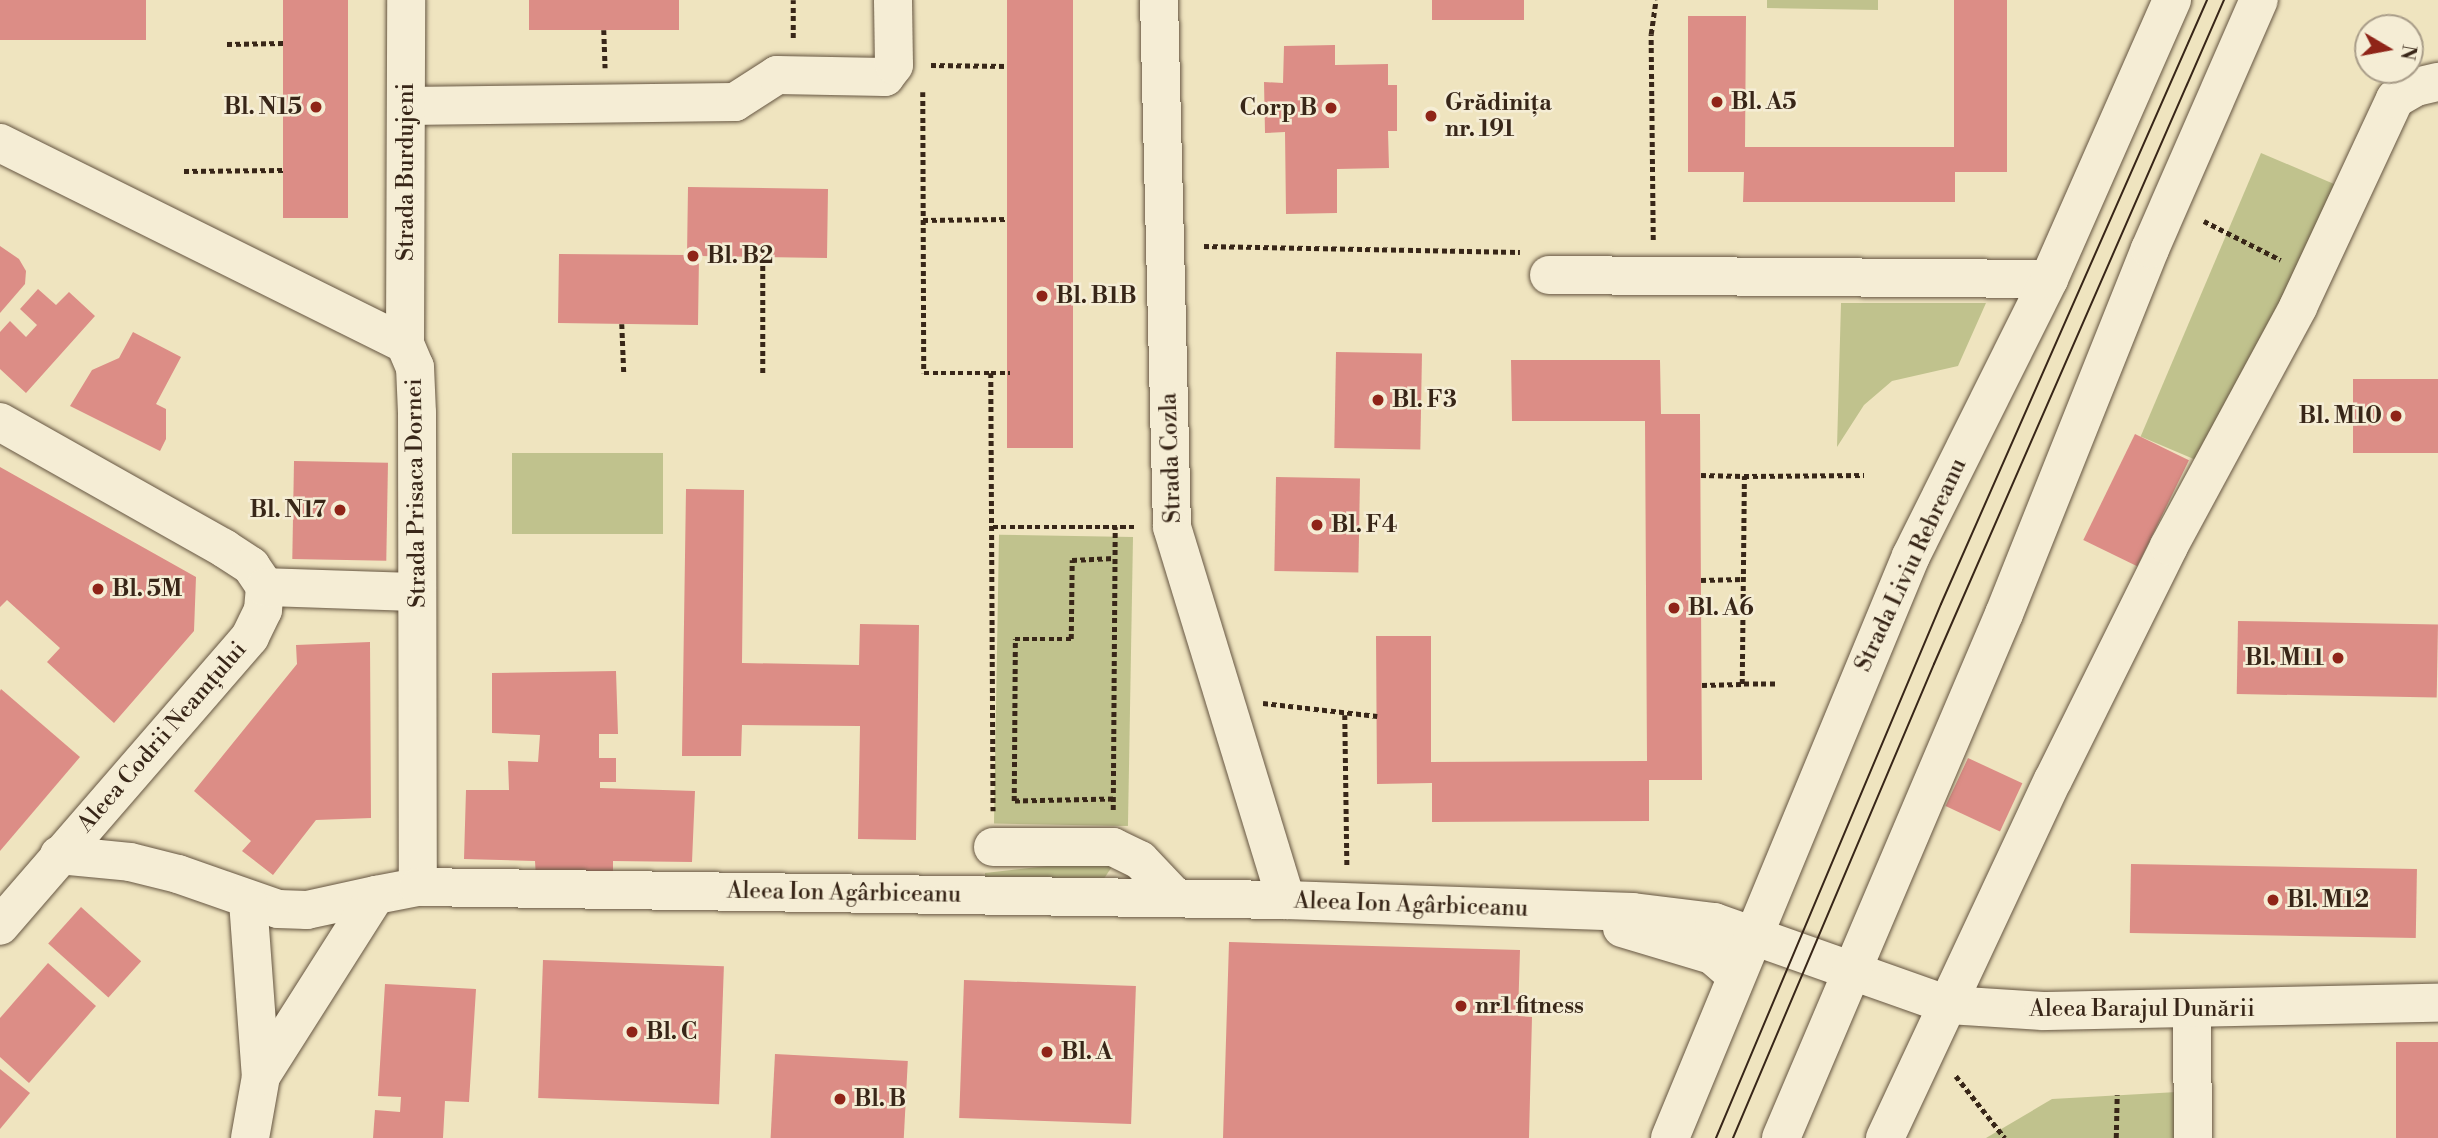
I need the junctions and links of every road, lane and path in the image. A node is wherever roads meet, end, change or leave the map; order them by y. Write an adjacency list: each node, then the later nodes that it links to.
1 (406, 0): 13 (street, Strada Burdujeni)
2 (893, 0): 13 (street)
3 (1158, 0): 20 (street, Strada Cozla)
4 (1656, 0): 23 (path)
5 (2172, 0): 25 (street, Strada Liviu Rebreanu)
6 (2259, 0): 17 (street)
7 (284, 43): 8 (path)
8 (227, 44)
9 (923, 65): 10 (path)
10 (1007, 66)
11 (923, 78): 19 (path)
12 (2438, 82): 24 (street)
13 (406, 106): 27 (street, Strada Burdujeni)
14 (0, 143): 27 (street, Strada Prisaca Dornei)
15 (284, 170): 16 (path)
16 (184, 171)
17 (2169, 203): 24 (path); 63 (street)
18 (1009, 219): 19 (path)
19 (923, 220): 29 (path)
20 (1164, 245): 22 (path); 38 (street, Strada Cozla)
21 (763, 257): 28 (path)
22 (1549, 275): 23 (street)
23 (1653, 276): 25 (street)
24 (2313, 276): 66 (street)
25 (2049, 279): 62 (street, Strada Liviu Rebreanu)
26 (622, 324): 31 (path)
27 (405, 344): 43 (street, Strada Prisaca Dornei)
28 (763, 373)
29 (991, 373): 30 (path); 36 (path)
30 (1010, 373)
31 (624, 374)
32 (0, 422): 42 (street)
33 (1701, 475): 35 (path)
34 (1864, 475): 35 (path)
35 (1744, 476): 40 (path)
36 (993, 527): 37 (path); 51 (path)
37 (1115, 527): 38 (path); 39 (path)
38 (1172, 527): 47 (street, Strada Cozla)
39 (1114, 558): 50 (path); 50 (path)
40 (1743, 579): 41 (path); 44 (path)
41 (1701, 580)
42 (265, 587): 43 (street); 53 (street, Aleea Codrii Neamțului)
43 (417, 592): 54 (street, Strada Prisaca Dornei)
44 (1742, 684): 45 (path); 46 (path)
45 (1775, 684)
46 (1702, 685)
47 (1224, 697): 48 (path); 57 (street, Strada Cozla)
48 (1345, 715): 49 (path); 59 (path)
49 (1377, 716)
50 (1113, 799): 52 (path)
51 (993, 847): 52 (street)
52 (1113, 847): 56 (street)
53 (59, 855): 58 (street, Aleea Ion Agârbiceanu); 61 (street, Aleea Codrii Neamțului)
54 (418, 887): 55 (street, Aleea Ion Agârbiceanu); 56 (street, Aleea Ion Agârbiceanu)
55 (376, 895): 58 (street, Aleea Ion Agârbiceanu); 69 (street)
56 (1175, 898): 57 (street, Aleea Ion Agârbiceanu)
57 (1286, 900): 59 (street, Aleea Ion Agârbiceanu)
58 (248, 901): 69 (street)
59 (1347, 902): 60 (street, Aleea Ion Agârbiceanu)
60 (1589, 911): 62 (street, Aleea Ion Agârbiceanu); 64 (street, Aleea Ion Agârbiceanu)
61 (0, 926)
62 (1753, 936): 63 (street, Aleea Ion Agârbiceanu); 64 (street, Strada Liviu Rebreanu)
63 (1851, 973): 66 (street, Aleea Barajul Dunării); 73 (street)
64 (1736, 976): 72 (street, Strada Liviu Rebreanu)
65 (2438, 1003): 67 (street, Aleea Barajul Dunării)
66 (1949, 1005): 67 (street, Aleea Barajul Dunării); 68 (street)
67 (2192, 1010): 77 (street)
68 (1924, 1059): 74 (street); 75 (path)
69 (261, 1076): 71 (street)
70 (2117, 1095): 76 (path)
71 (250, 1138)
72 (1670, 1138)
73 (1781, 1138)
74 (1885, 1138)
75 (2005, 1138)
76 (2116, 1138)
77 (2193, 1138)

